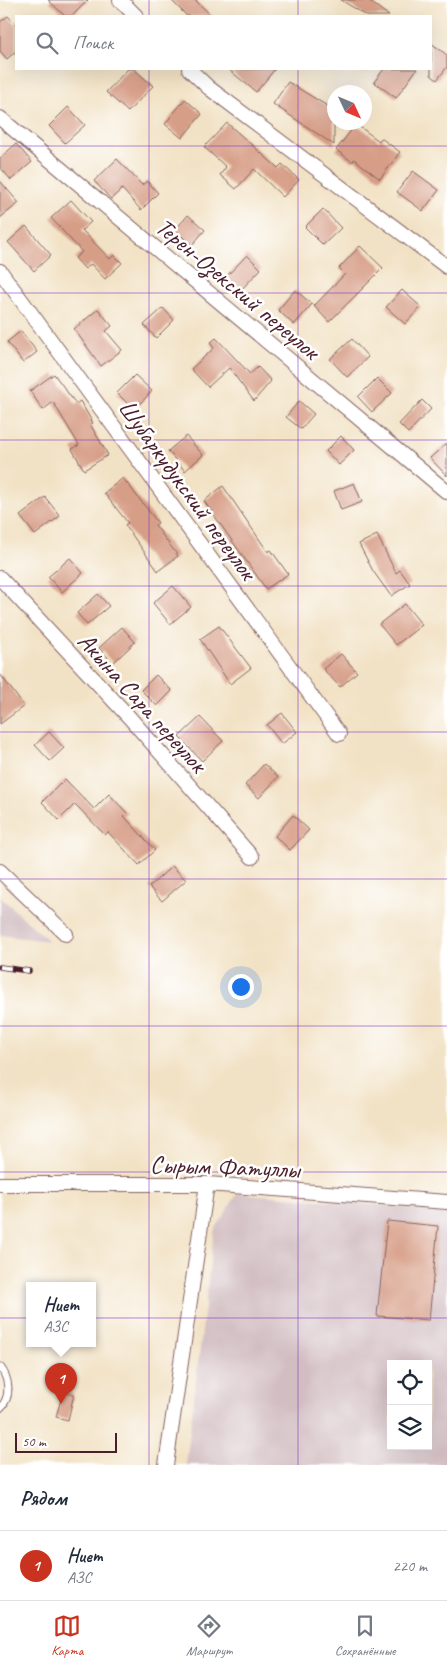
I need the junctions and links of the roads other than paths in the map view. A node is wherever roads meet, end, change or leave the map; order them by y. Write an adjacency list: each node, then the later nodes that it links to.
1 (120, 0): 2 (street)
2 (135, 15)
3 (190, 70): 5 (street)
4 (0, 118): 7 (street, Терен-Озекский переулок)
5 (447, 267)
6 (0, 271): 9 (street, Шубаркудукский переулок)
7 (447, 492)
8 (0, 578): 10 (street, Акына Сара переулок)
9 (339, 734)
10 (252, 857)
11 (0, 872): 12 (street)
12 (66, 934)
13 (0, 1184): 14 (street, Сырым Фатуллы)
14 (207, 1184): 15 (street, Сырым Фатуллы); 18 (street)
15 (447, 1202)
16 (0, 1367): 17 (lane)
17 (0, 1408)
18 (166, 1465)

